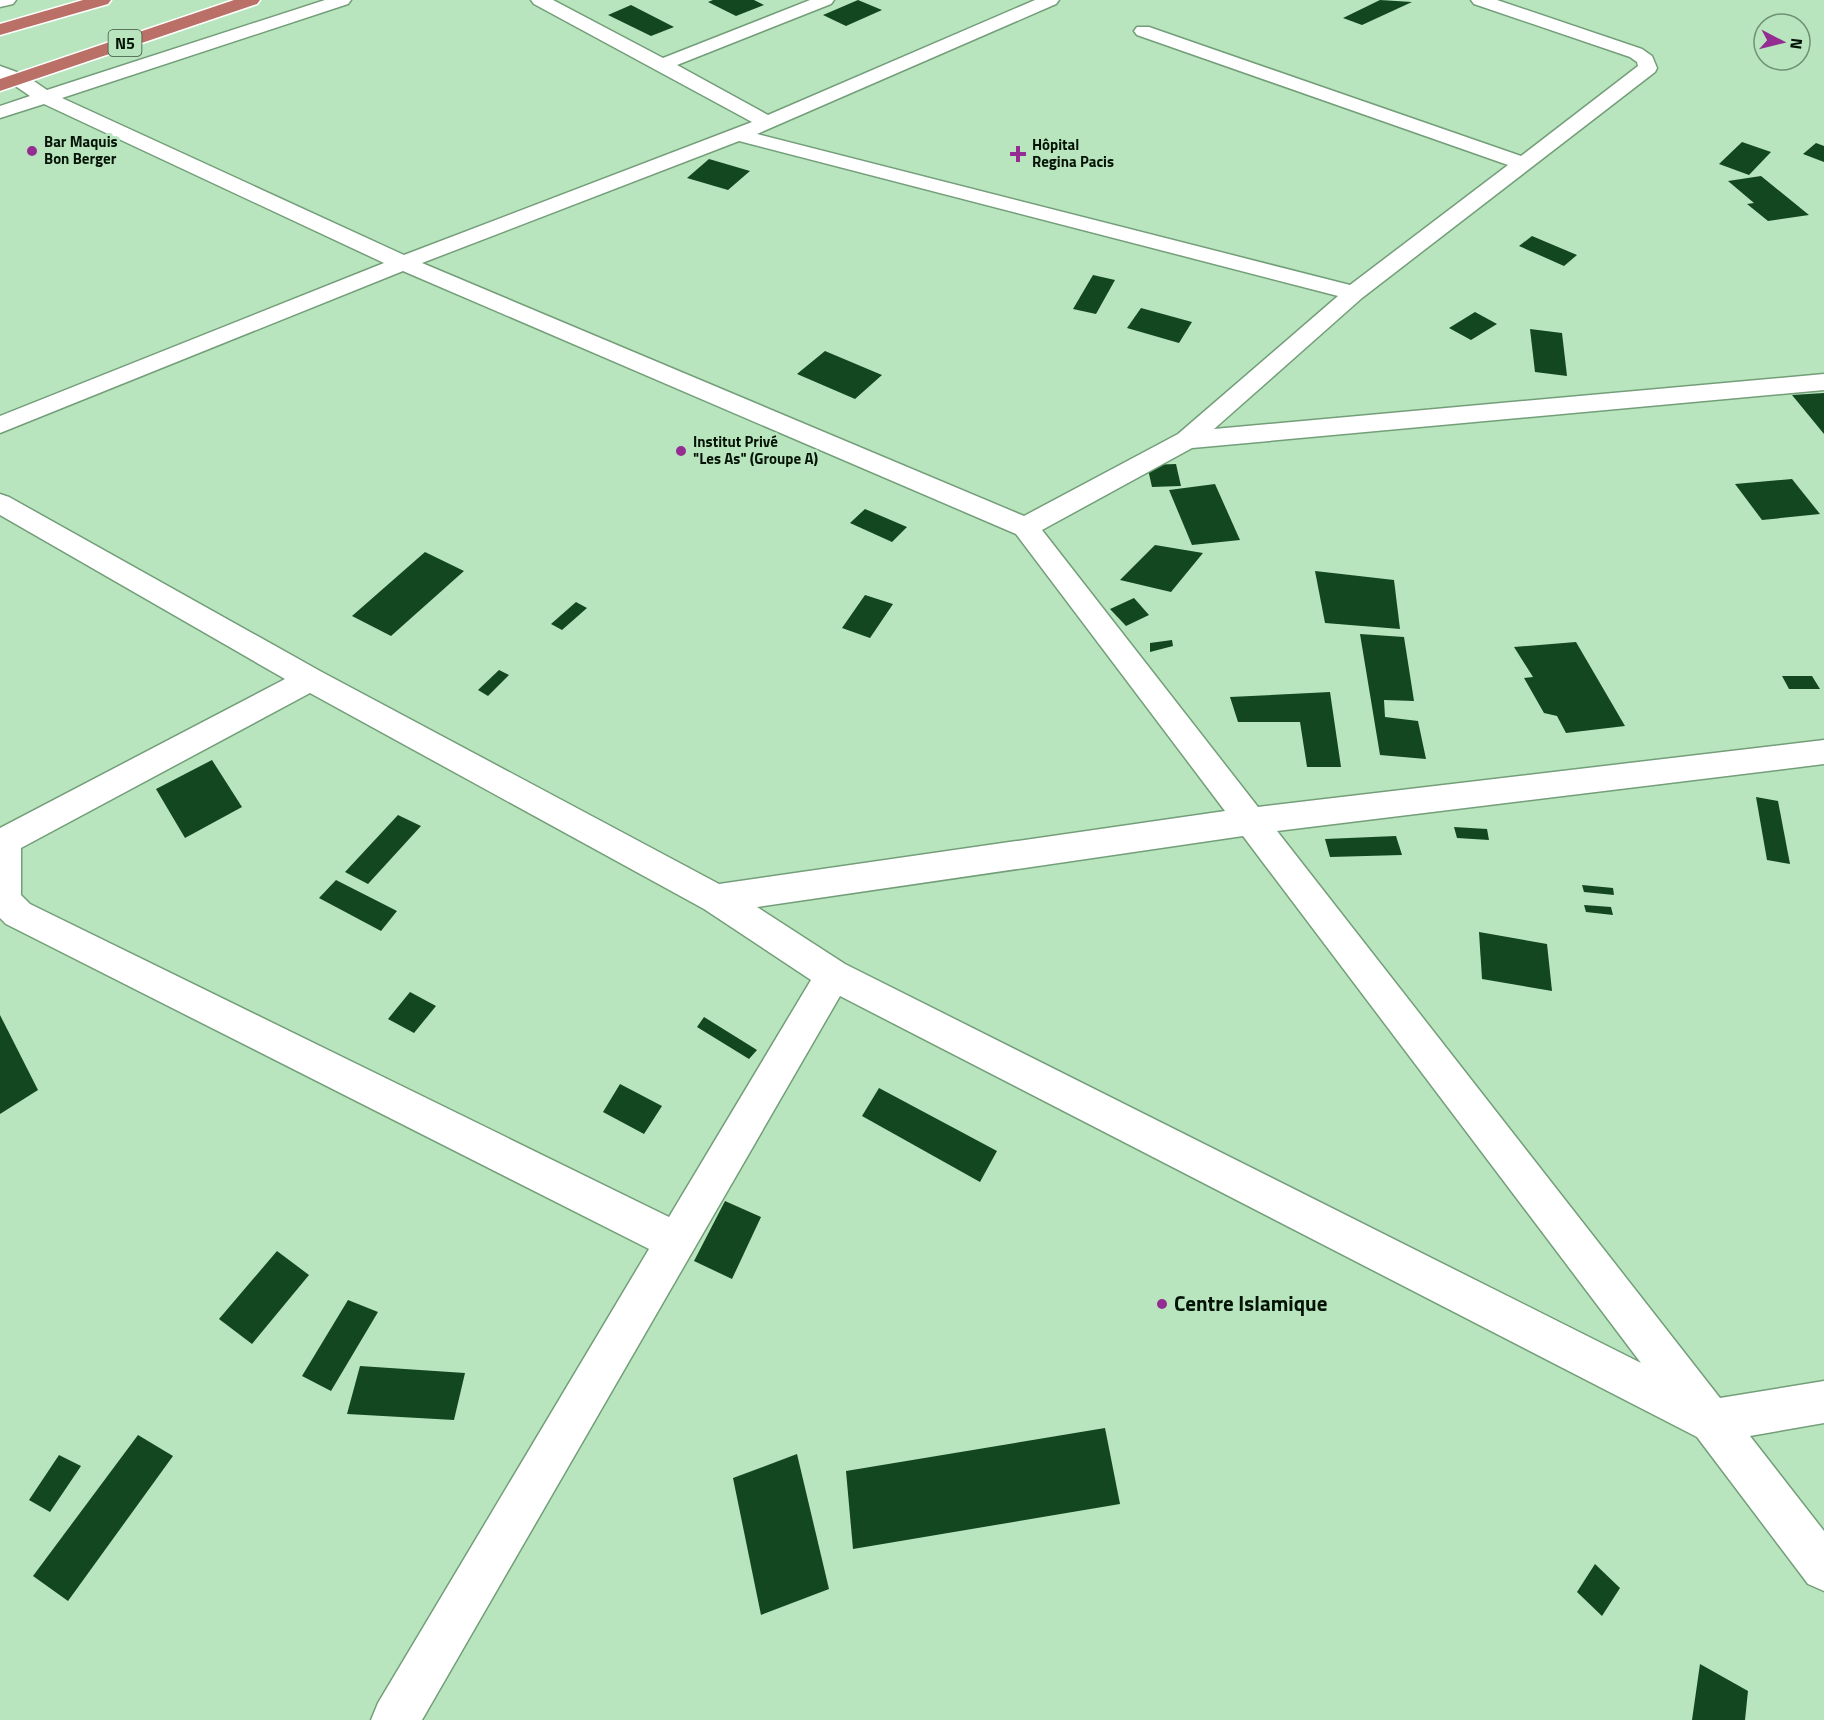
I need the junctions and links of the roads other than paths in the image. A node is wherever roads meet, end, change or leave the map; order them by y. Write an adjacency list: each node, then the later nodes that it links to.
1 (8, 0): 9 (street)
2 (102, 0): 10 (highway)
3 (251, 0): 13 (highway, N5)
4 (342, 0): 14 (street)
5 (540, 0): 12 (street)
6 (825, 0): 12 (street)
7 (1050, 0): 16 (street)
8 (1480, 0): 18 (street)
9 (0, 2)
10 (0, 30)
11 (1143, 31): 18 (street)
12 (662, 65): 16 (street)
13 (6, 79): 14 (street)
14 (46, 98): 15 (street); 19 (street)
15 (0, 112)
16 (767, 122): 17 (street)
17 (738, 135): 19 (street); 20 (street)
18 (1522, 163): 20 (street)
19 (404, 262): 22 (street); 25 (street)
20 (1354, 293): 23 (street)
21 (1824, 382): 23 (street)
22 (0, 425)
23 (1187, 440): 25 (street)
24 (0, 503): 26 (street)
25 (1025, 527): 28 (street)
26 (310, 679): 29 (street); 30 (street)
27 (1824, 752): 28 (street)
28 (1251, 821): 30 (street); 34 (street)
29 (2, 843): 32 (street)
30 (716, 899): 31 (street)
31 (833, 975): 32 (street); 34 (street)
32 (676, 1242): 36 (street)
33 (1824, 1402): 34 (street)
34 (1710, 1421): 35 (street)
35 (1824, 1568)
36 (395, 1720)

